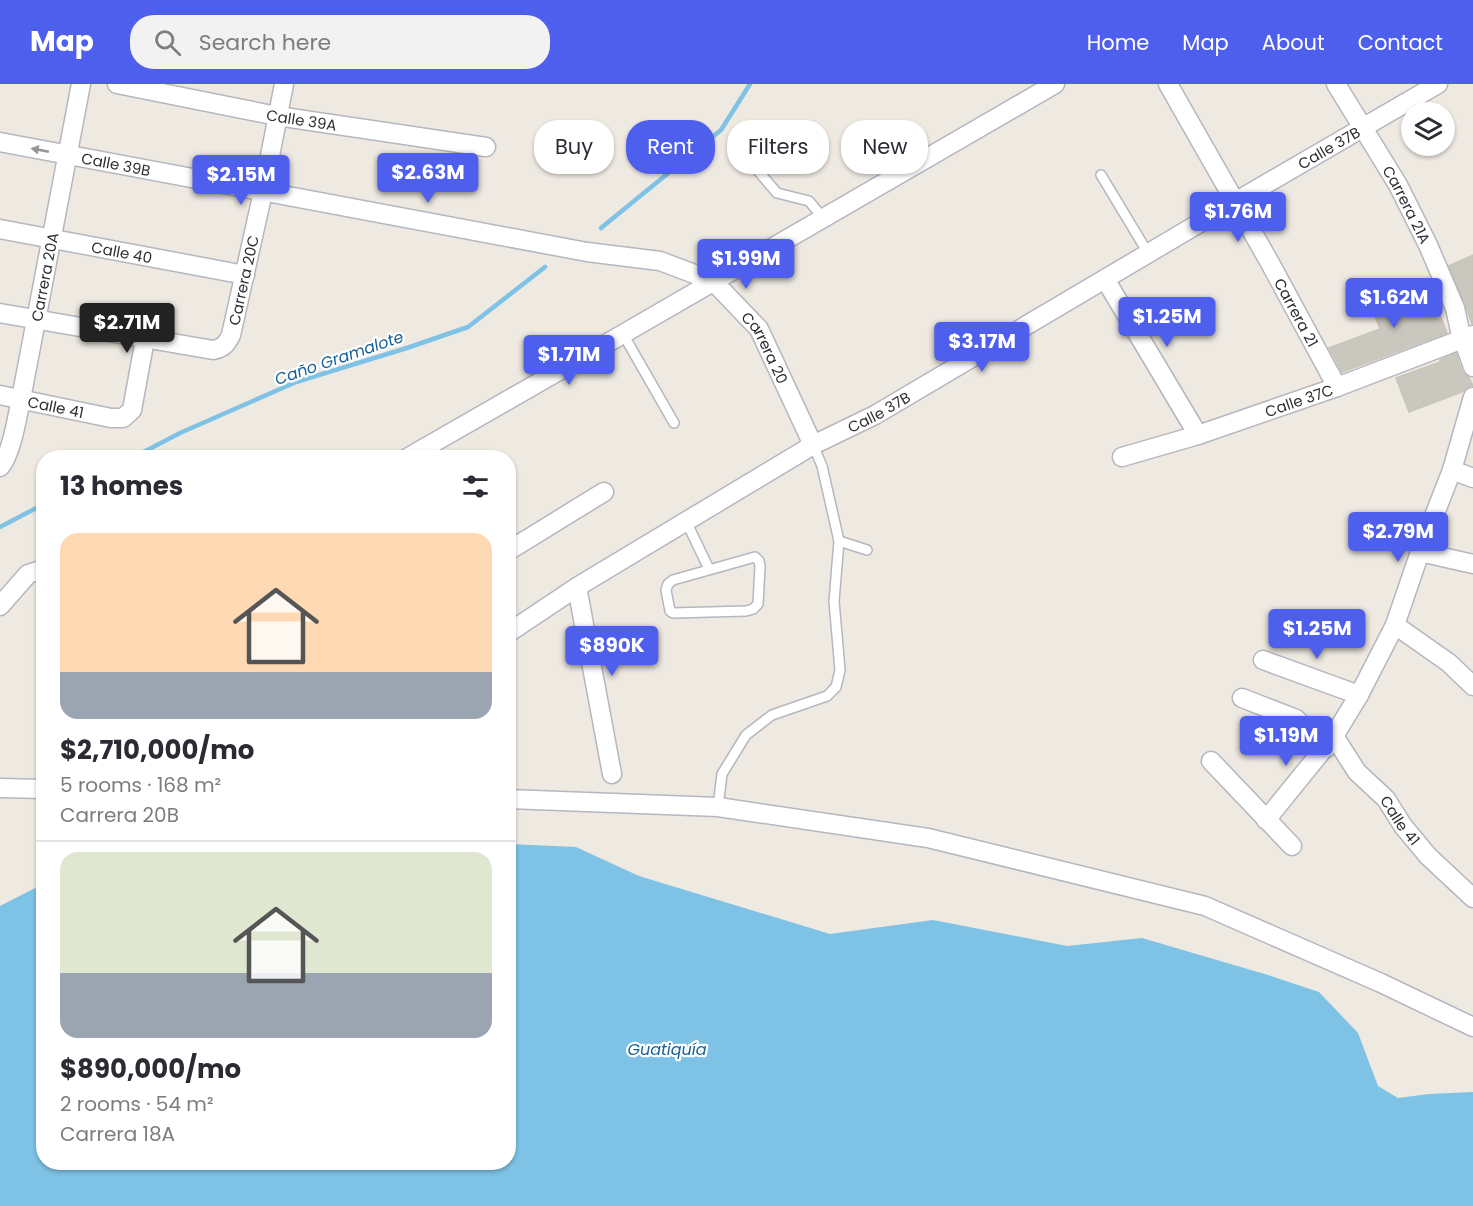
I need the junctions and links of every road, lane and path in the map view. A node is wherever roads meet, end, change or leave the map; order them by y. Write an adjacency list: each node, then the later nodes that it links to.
1 (81, 84): 12 (street, Carrera 20A)
2 (117, 84): 8 (street, Calle 39A)
3 (284, 84): 8 (street, Carrera 20C)
4 (1055, 84): 17 (street)
5 (1168, 84): 16 (street, Carrera 21)
6 (1336, 84): 9 (street, Carrera 21A)
7 (1438, 84): 9 (street, Calle 37B)
8 (278, 116): 11 (street, Calle 39A); 15 (street, Carrera 20C)
9 (1362, 127): 16 (street, Calle 37B); 28 (street, Carrera 21A)
10 (0, 142): 12 (street, Calle 39B, one-way to 10)
11 (486, 147)
12 (68, 155): 15 (street, Calle 39B); 19 (street, Carrera 20A)
13 (761, 174): 17 (lane)
14 (1101, 175): 21 (lane)
15 (263, 192): 20 (street, Calle 39B); 22 (street, Carrera 20C)
16 (1235, 202): 21 (street, Calle 37B); 31 (street, Carrera 21)
17 (824, 218): 24 (street)
18 (0, 229): 19 (street, Calle 40)
19 (52, 238): 22 (street, Calle 40); 26 (street, Carrera 20A)
20 (587, 252): 24 (street, Carrera 20)
21 (1148, 254): 23 (street, Calle 37B)
22 (245, 275): 29 (street, Carrera 20C)
23 (1105, 279): 36 (street); 37 (street, Calle 37B)
24 (713, 281): 27 (street); 37 (street, Carrera 20)
25 (0, 312): 26 (street)
26 (36, 319): 29 (street); 34 (street, Carrera 20A)
27 (623, 334): 35 (lane); 38 (street)
28 (1468, 337): 30 (street, Carrera 21A); 31 (street, Calle 37C)
29 (145, 339): 34 (street, Calle 41)
30 (1473, 366)
31 (1337, 387): 36 (street, Calle 37C)
32 (0, 395): 34 (street, Calle 41)
33 (1473, 397): 41 (street)
34 (21, 399): 40 (street, Carrera 20A)
35 (674, 423)
36 (1198, 435): 39 (street, Calle 37C)
37 (813, 445): 44 (street, Calle 37B); 45 (lane)
38 (421, 450)
39 (1122, 457)
40 (0, 467)
41 (1452, 470): 42 (street); 48 (street)
42 (1473, 478)
43 (604, 492): 46 (street)
44 (686, 521): 50 (lane); 52 (street, Calle 37B)
45 (839, 541): 47 (lane); 66 (lane)
46 (516, 546)
47 (867, 550)
48 (1420, 552): 49 (street); 54 (street)
49 (1473, 564)
50 (710, 569): 50 (lane)
51 (36, 572): 53 (street)
52 (577, 587): 55 (street, Calle 37B); 62 (street)
53 (0, 606)
54 (1395, 625): 57 (street); 58 (street)
55 (516, 628)
56 (1263, 660): 58 (street)
57 (1473, 686)
58 (1359, 695): 60 (street)
59 (1242, 698): 60 (street, Calle 41)
60 (1330, 742): 67 (street); 69 (street, Calle 41)
61 (1212, 761): 67 (street)
62 (612, 774)
63 (0, 788): 64 (street)
64 (36, 789)
65 (516, 799): 66 (street)
66 (718, 807): 70 (street)
67 (1266, 820): 68 (street)
68 (1292, 846)
69 (1473, 898)
70 (1473, 1027)

